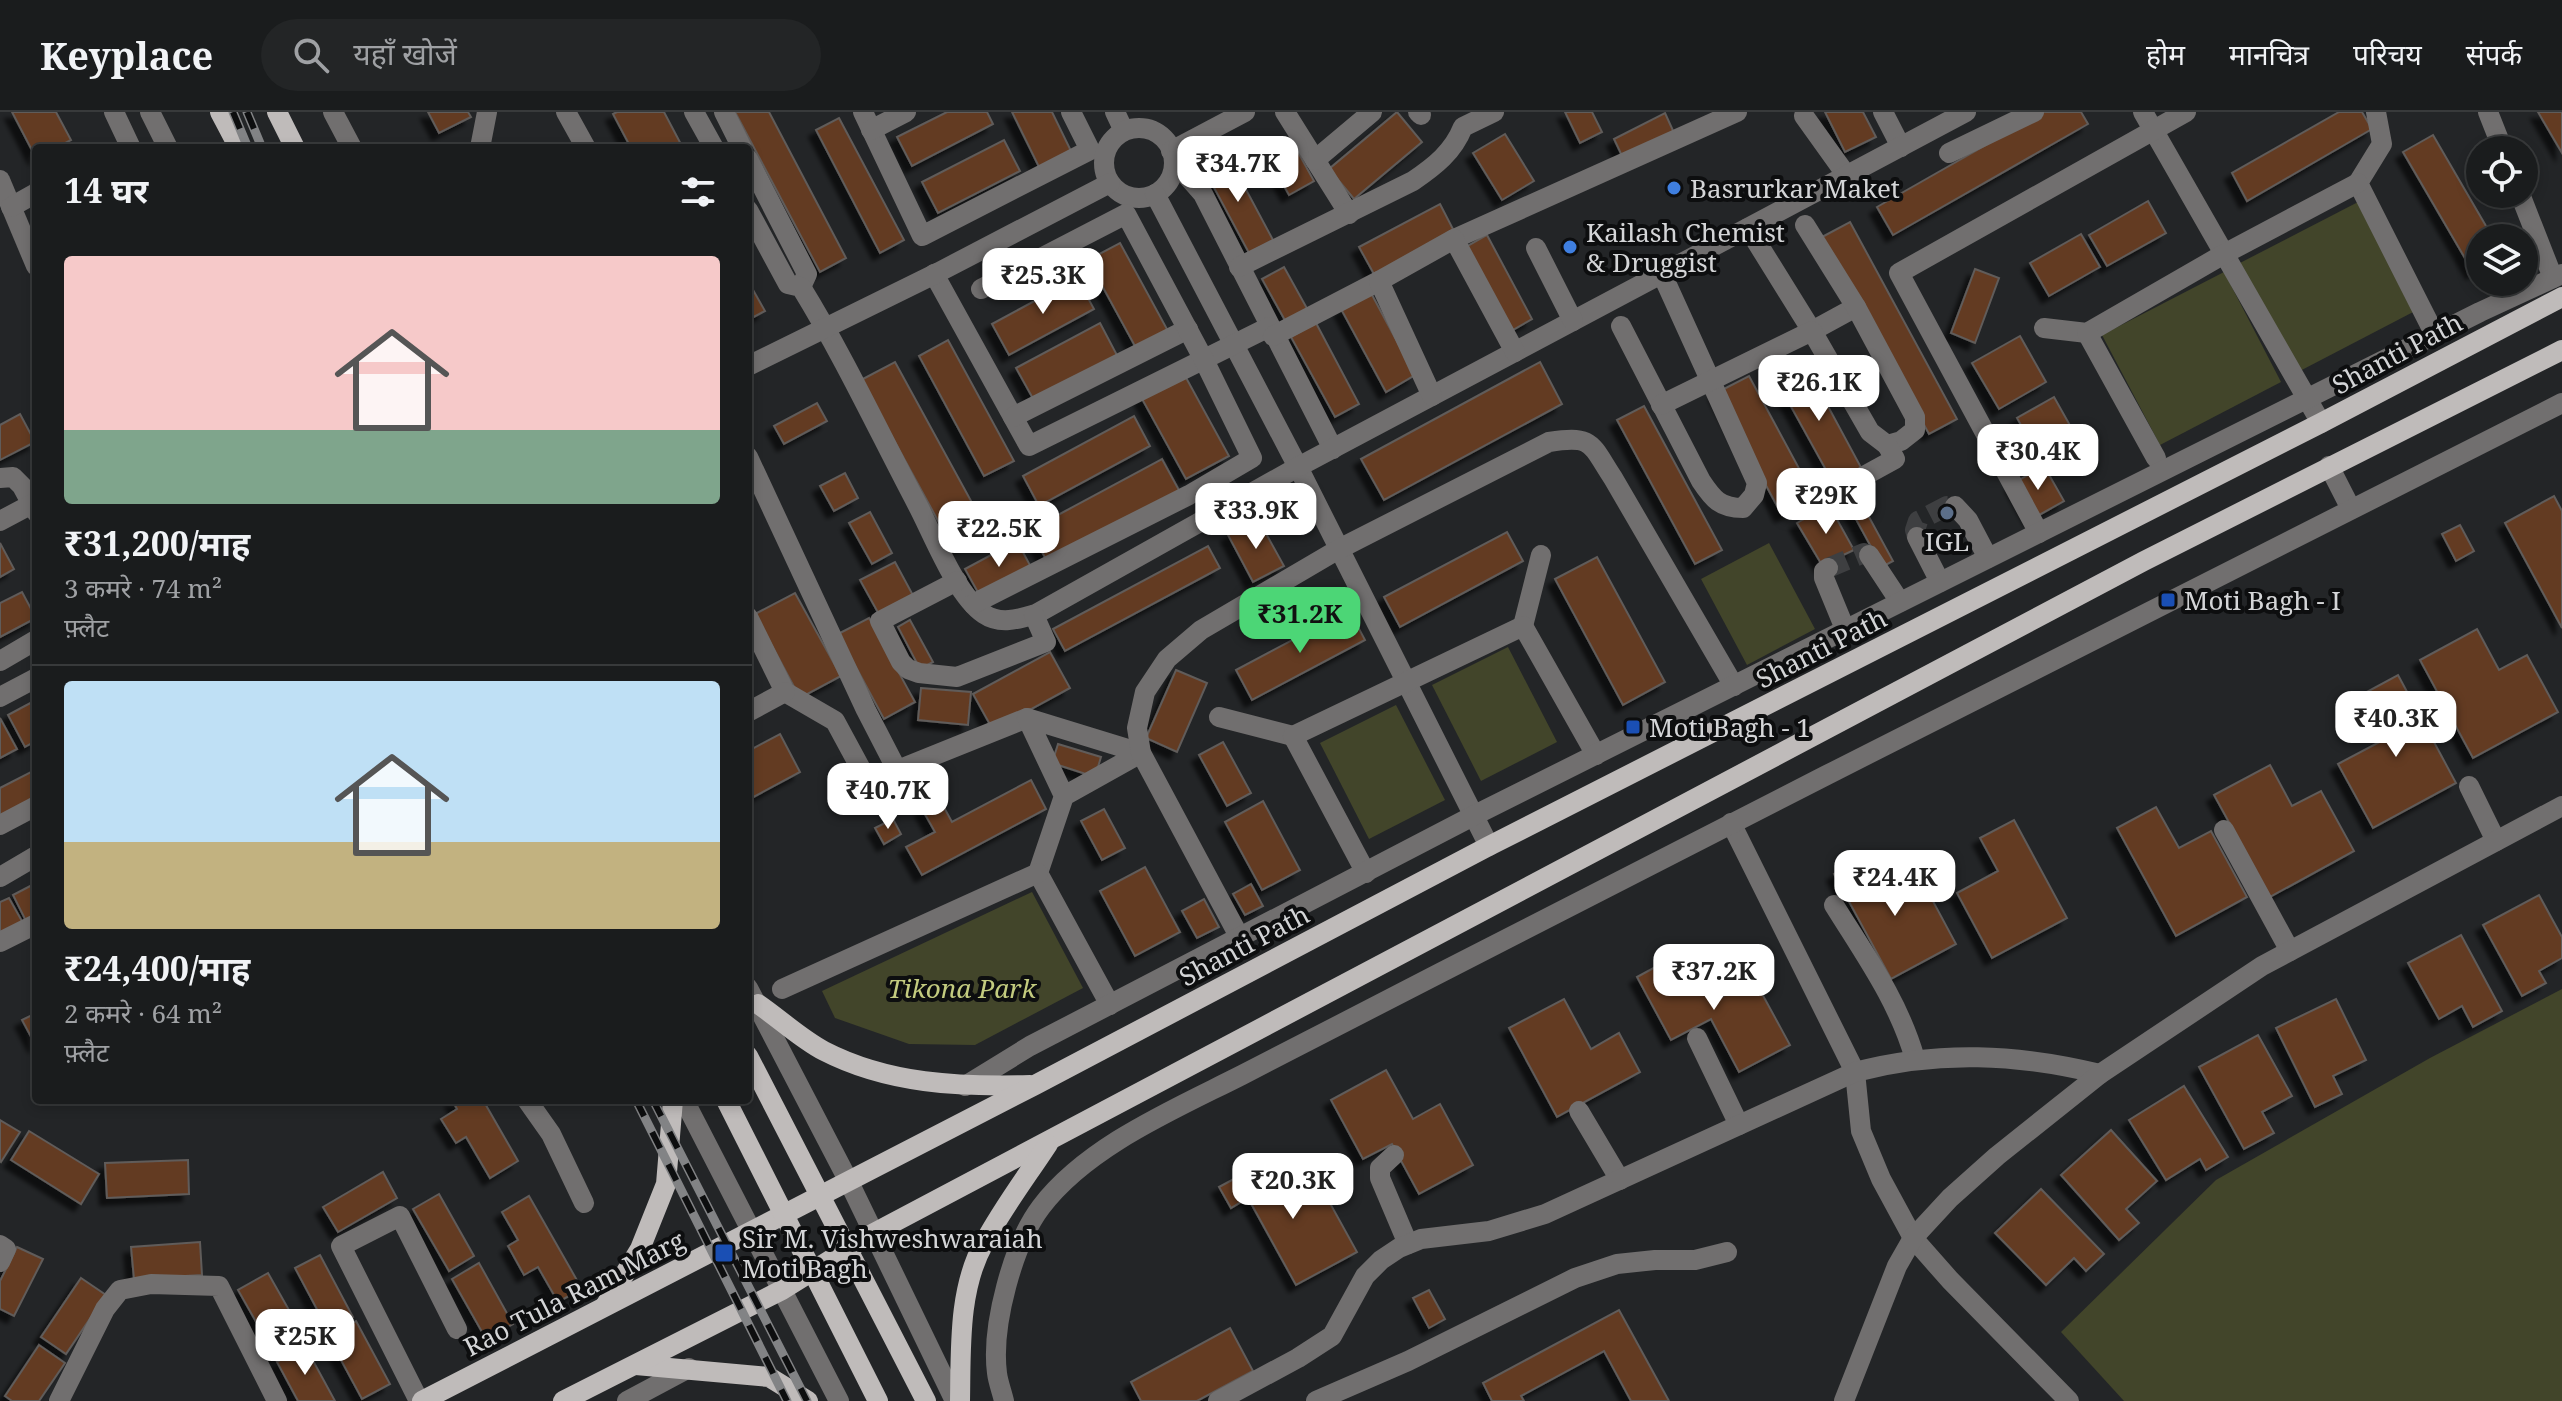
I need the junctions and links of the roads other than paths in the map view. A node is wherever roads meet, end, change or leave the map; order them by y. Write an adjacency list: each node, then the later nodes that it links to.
1 (114, 112): 31 (street)
2 (150, 112): 32 (street)
3 (220, 112): 33 (main road)
4 (277, 112): 34 (main road)
5 (333, 112): 35 (street)
6 (487, 112): 36 (street)
7 (566, 112): 37 (street)
8 (724, 112): 39 (street)
9 (906, 112): 27 (street)
10 (1071, 112): 27 (street)
11 (1115, 112): 28 (street)
12 (1154, 112): 41 (street)
13 (1245, 112): 41 (street)
14 (1285, 112): 43 (street)
15 (1372, 112): 43 (street)
16 (1494, 112): 53 (street)
17 (1737, 112): 57 (street)
18 (1883, 112): 40 (street)
19 (1966, 112): 40 (street)
20 (2034, 112): 42 (street)
21 (2143, 112): 29 (street)
22 (2186, 112): 29 (street)
23 (2376, 112): 48 (street)
24 (2488, 112): 30 (street)
25 (703, 115): 38 (street)
26 (1804, 116): 45 (street)
27 (867, 121)
28 (1124, 131): 41 (street); 47 (street)
29 (2154, 131): 59 (street); 103 (street)
30 (2497, 136)
31 (129, 144)
32 (166, 144)
33 (237, 144)
34 (293, 144)
35 (350, 144)
36 (481, 144)
37 (584, 144)
38 (713, 144)
39 (740, 144)
40 (1901, 147): 45 (street)
41 (1170, 151): 49 (street); 61 (street)
42 (1949, 153)
43 (1315, 160): 53 (street)
44 (752, 167): 66 (street)
45 (1847, 176): 56 (street)
46 (0, 180): 51 (street)
47 (1110, 183): 49 (street); 62 (street)
48 (2358, 183): 59 (street); 77 (street)
49 (1155, 194): 78 (street)
50 (32, 195): 51 (street)
51 (11, 207): 60 (street)
52 (2526, 208): 65 (street)
53 (1349, 214): 61 (street)
54 (752, 217): 66 (street)
55 (1805, 225): 68 (street)
56 (1748, 228): 63 (street); 74 (street)
57 (1454, 239): 64 (street); 80 (street)
58 (1536, 248): 69 (street)
59 (2224, 254): 76 (street); 85 (street)
60 (32, 257)
61 (1239, 267): 75 (street)
62 (934, 274): 71 (street); 88 (street)
63 (1662, 274): 69 (street); 83 (street)
64 (1379, 281): 75 (street); 84 (street)
65 (2559, 283): 77 (street); 89 (main road, Shanti Path)
66 (801, 287): 71 (street)
67 (981, 289): 73 (street)
68 (1856, 307): 74 (street); 90 (street)
69 (1573, 321): 80 (street)
70 (1621, 326): 87 (street)
71 (826, 327): 82 (street); 110 (street)
72 (2044, 328): 76 (street)
73 (1188, 329): 81 (street); 88 (street)
74 (1812, 331): 83 (street); 90 (street)
75 (1271, 332): 78 (street); 91 (street)
76 (2087, 333): 92 (street)
77 (2435, 335): 85 (street)
78 (1235, 345): 81 (street); 95 (street)
79 (2562, 350): 94 (main road)
80 (1515, 352): 84 (street)
81 (1204, 360): 88 (street); 113 (street)
82 (752, 364)
83 (1710, 381): 87 (street); 87 (street)
84 (1432, 396): 91 (street)
85 (2307, 399): 89 (street); 103 (street)
86 (2562, 403): 101 (street)
87 (1661, 405)
88 (1013, 417)
89 (2321, 423): 141 (main road, Shanti Path)
90 (1887, 445): 97 (street)
91 (1333, 449): 95 (street)
92 (2156, 458)
93 (752, 466): 131 (street)
94 (2329, 466): 101 (street); 167 (main road)
95 (1298, 467): 105 (street); 114 (street)
96 (0, 478): 98 (street)
97 (1822, 499)
98 (32, 504)
99 (1955, 506): 108 (street)
100 (32, 509): 102 (street)
101 (2351, 509): 137 (street)
102 (0, 521)
103 (2039, 533): 108 (street)
104 (1917, 537): 111 (street)
105 (1339, 549): 121 (street); 122 (street); 129 (street)
106 (1541, 555): 115 (street)
107 (1869, 555): 112 (street)
108 (1988, 558): 111 (street)
109 (1828, 568): 116 (street)
110 (957, 581): 113 (street); 114 (street)
111 (1940, 582): 112 (street)
112 (1900, 602): 116 (street)
113 (973, 604): 114 (street)
114 (1034, 615)
115 (1523, 626): 121 (street); 130 (street)
116 (1845, 629): 122 (street)
117 (752, 630): 123 (street)
118 (32, 642): 119 (street)
119 (0, 661)
120 (32, 680): 124 (street)
121 (1406, 682): 128 (street); 136 (street)
122 (1734, 686): 130 (street)
123 (785, 692): 125 (street); 131 (street)
124 (0, 697)
125 (752, 710)
126 (1219, 717): 128 (street)
127 (1027, 718): 129 (street); 131 (street); 133 (street)
128 (1293, 736): 144 (street)
129 (1141, 753): 133 (street); 148 (street)
130 (1596, 755): 136 (street)
131 (897, 770)
132 (2469, 786): 140 (street)
133 (1064, 796): 143 (street)
134 (2562, 806): 140 (street)
135 (32, 808): 138 (street)
136 (1473, 816): 141 (street); 144 (street)
137 (1731, 823): 157 (street); 194 (street)
138 (0, 825)
139 (2224, 830): 150 (street)
140 (2496, 841): 150 (street)
141 (1489, 846): 159 (main road, Shanti Path)
142 (32, 858): 145 (street)
143 (1038, 873): 151 (street); 153 (street)
144 (1366, 873): 148 (street)
145 (0, 877)
146 (1834, 905): 155 (street)
147 (32, 926): 149 (street)
148 (1240, 938): 153 (street)
149 (0, 942)
150 (2290, 951): 158 (street)
151 (782, 989)
152 (753, 996): 160 (main road); 169 (street)
153 (1110, 1005): 160 (street)
154 (1697, 1038): 166 (street)
155 (1915, 1059): 157 (street); 158 (street)
156 (752, 1064): 192 (main road, bridge)
157 (1855, 1072): 166 (street); 174 (street)
158 (2100, 1074): 174 (street)
159 (1035, 1085): 160 (main road); 169 (main road, Shanti Path)
160 (965, 1086)
161 (530, 1104): 171 (street)
162 (673, 1104): 180 (main road)
163 (686, 1104): 172 (street)
164 (728, 1104): 191 (main road, bridge)
165 (1579, 1111): 170 (street)
166 (1739, 1125): 170 (street)
167 (1048, 1144): 173 (main road); 193 (main road)
168 (1394, 1155): 175 (street)
169 (848, 1180): 172 (main road, Rao Tula Ram Marg); 173 (street)
170 (1620, 1180): 175 (street)
171 (584, 1203)
172 (749, 1231): 179 (street); 180 (main road, Rao Tula Ram Marg)
173 (872, 1234): 179 (main road); 193 (street)
174 (1913, 1238): 197 (street); 198 (street)
175 (1408, 1244): 195 (street)
176 (0, 1245): 178 (street)
177 (1727, 1252): 196 (street)
178 (0, 1262)
179 (782, 1290): 182 (main road); 190 (street)
180 (605, 1306): 187 (main road, Rao Tula Ram Marg)
181 (457, 1329): 187 (street)
182 (634, 1365): 183 (main road); 188 (main road)
183 (689, 1368): 184 (main road); 189 (street)
184 (802, 1398)
185 (59, 1401): 186 (street)
186 (277, 1401)
187 (420, 1401)
188 (563, 1401)
189 (627, 1401)
190 (839, 1401)
191 (878, 1401)
192 (926, 1401)
193 (958, 1401)
194 (1004, 1401)
195 (1218, 1401)
196 (1316, 1401)
197 (1844, 1401)
198 (2069, 1401)

